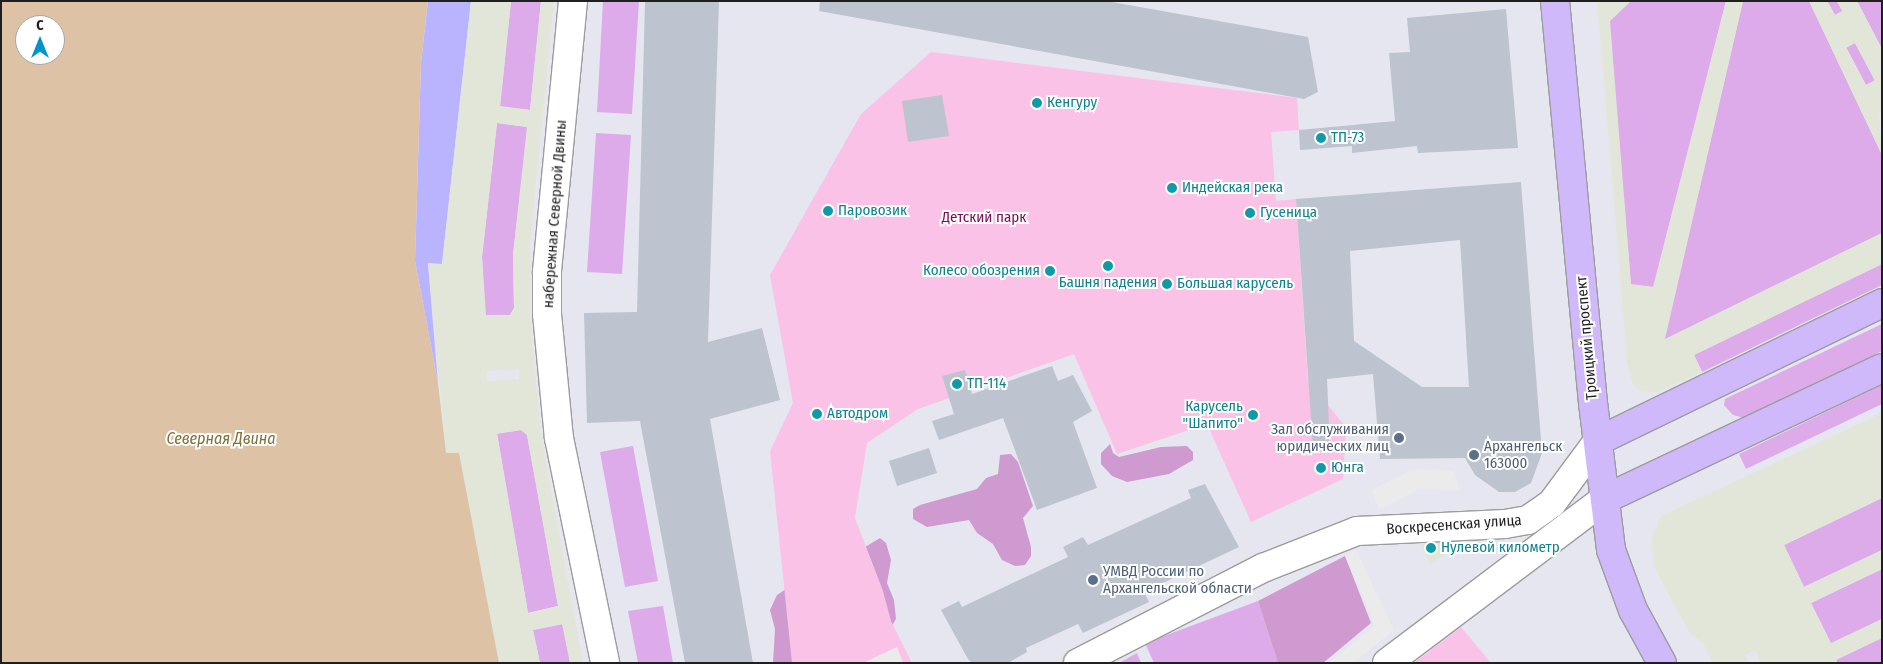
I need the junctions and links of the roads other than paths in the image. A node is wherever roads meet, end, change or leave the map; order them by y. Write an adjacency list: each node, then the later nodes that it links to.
1 (573, 1): 7 (street, набережная Северной Двины)
2 (1555, 1): 5 (main road, Троицкий проспект)
3 (1882, 303): 5 (main road, Воскресенская улица)
4 (1882, 368): 6 (main road)
5 (1598, 441): 6 (main road, Троицкий проспект); 8 (street, Воскресенская улица)
6 (1605, 499): 9 (street); 10 (main road, Троицкий проспект)
7 (606, 663)
8 (1078, 663)
9 (1387, 663)
10 (1662, 663)

